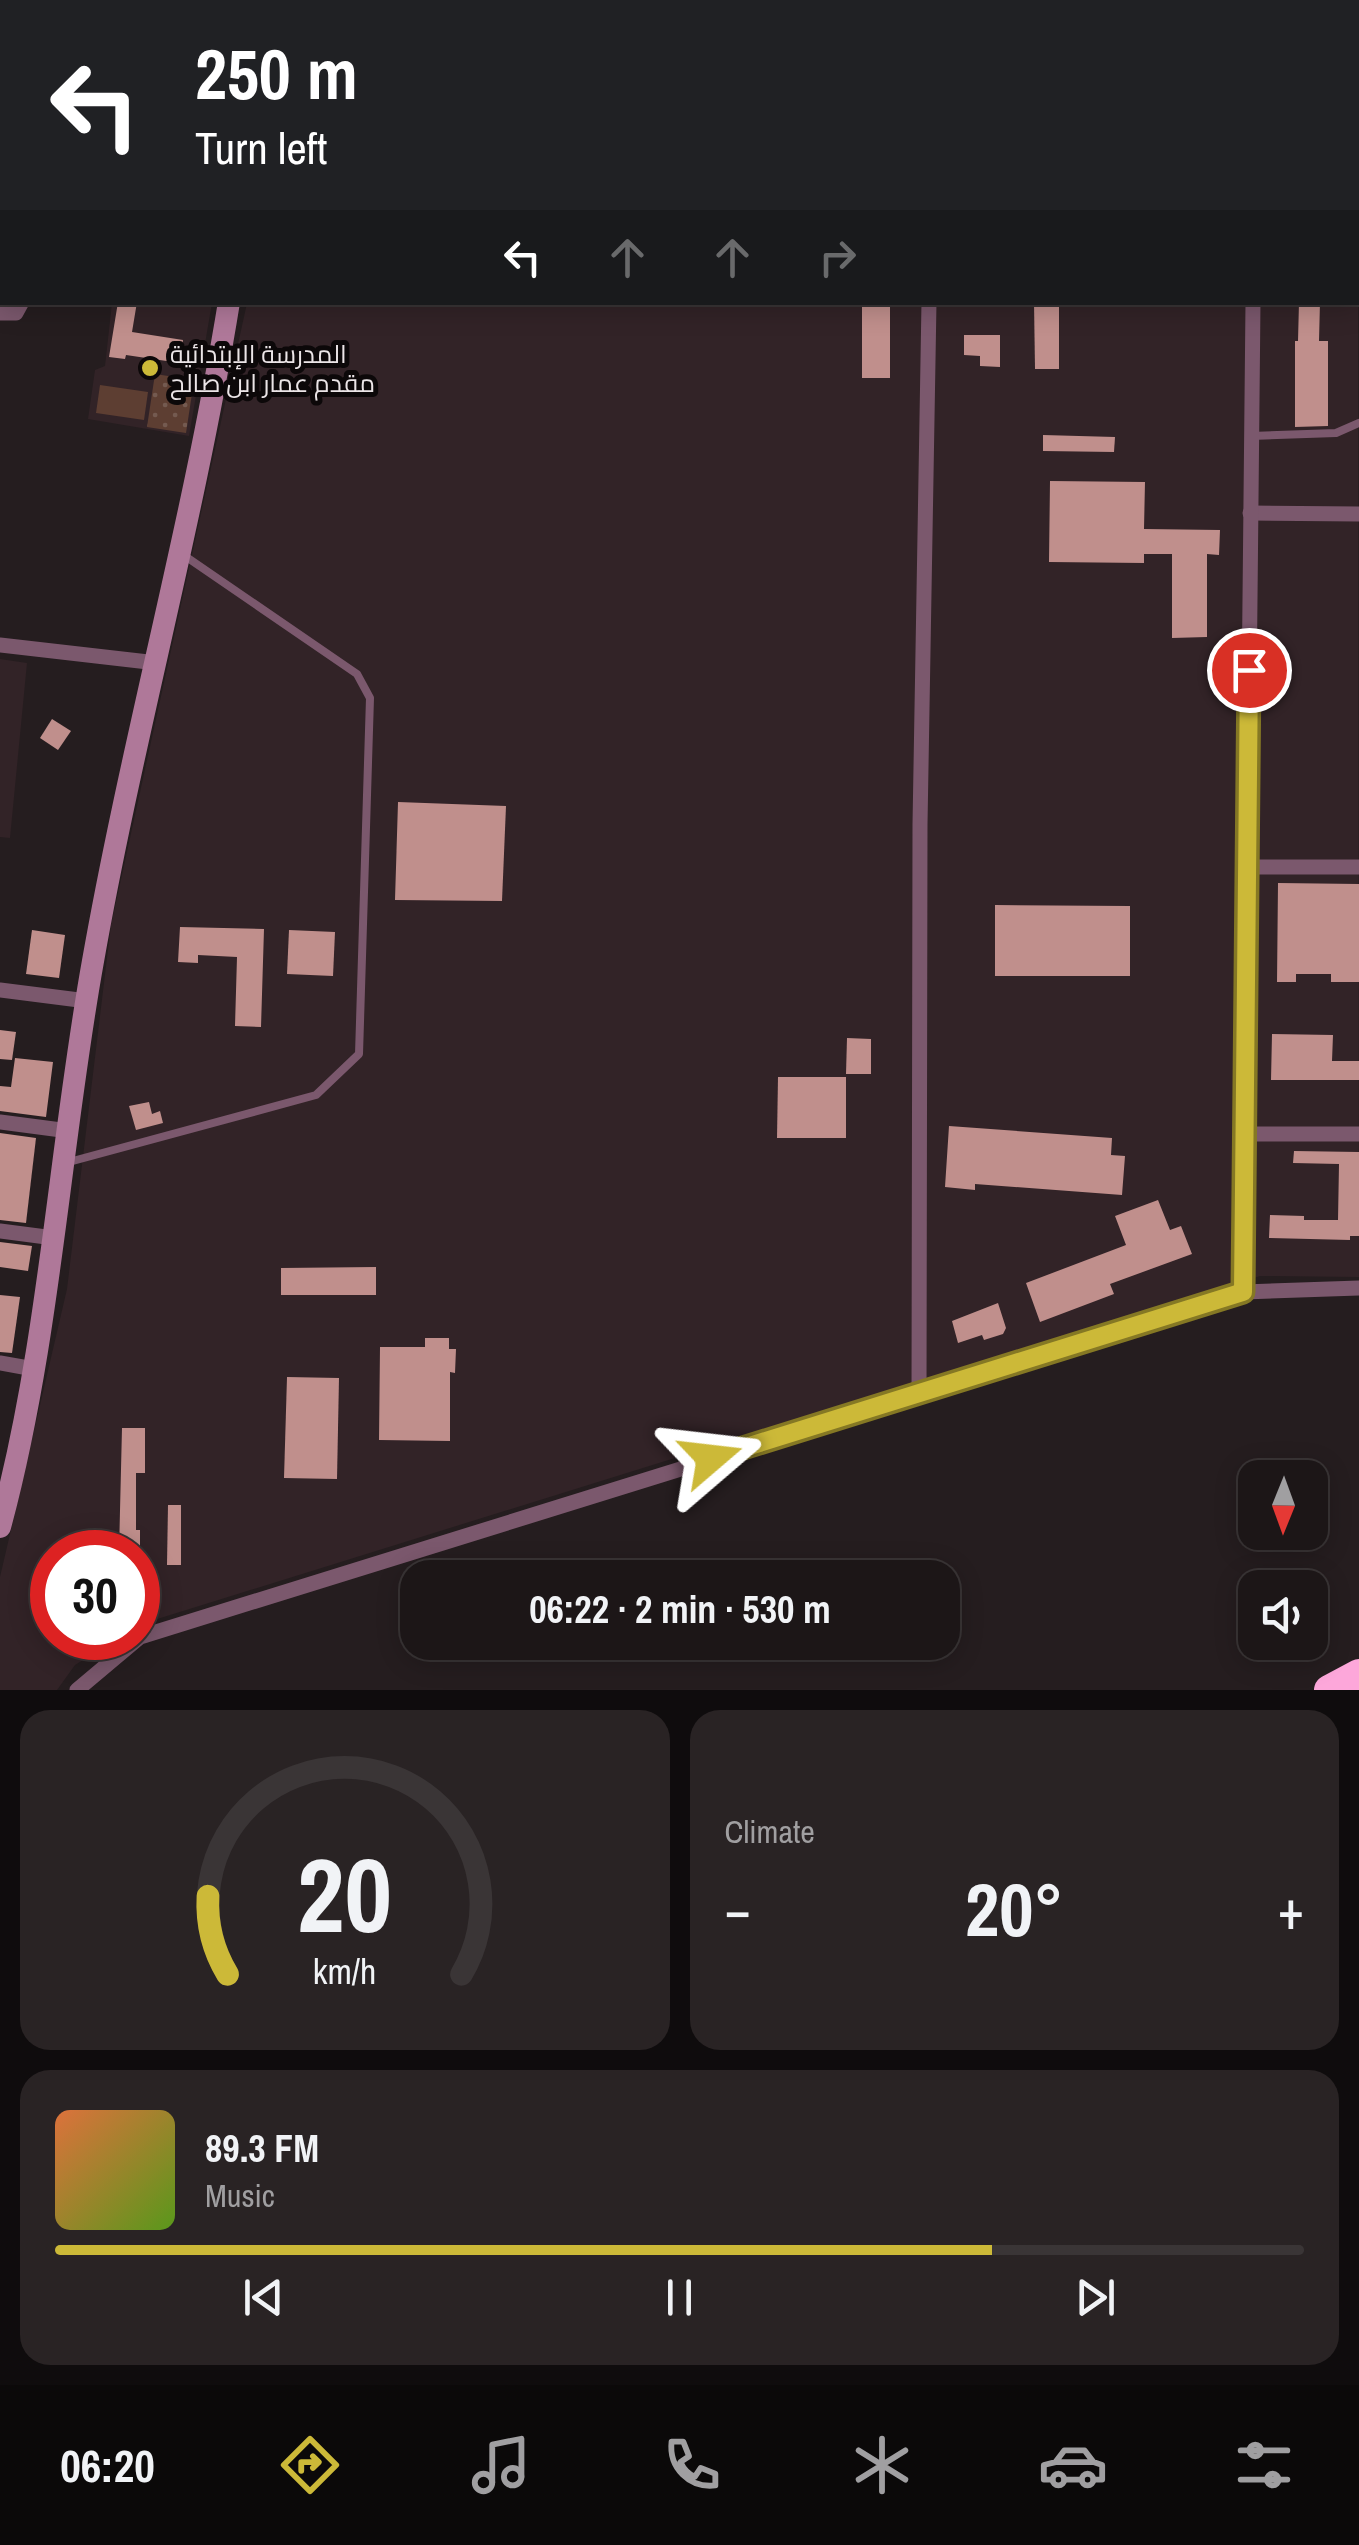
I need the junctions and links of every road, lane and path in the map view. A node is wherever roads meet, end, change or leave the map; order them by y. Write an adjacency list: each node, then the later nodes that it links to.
1 (20, 305): 5 (street)
2 (229, 305): 10 (street)
3 (929, 305): 28 (street)
4 (1253, 305): 7 (street)
5 (0, 313)
6 (1359, 423): 7 (lane)
7 (1251, 436): 8 (street)
8 (1250, 513): 9 (street); 13 (street)
9 (1359, 514)
10 (181, 553): 12 (street); 21 (lane)
11 (0, 644): 12 (street)
12 (157, 663): 16 (street)
13 (1247, 866): 14 (street); 19 (street)
14 (1359, 866)
15 (0, 990): 16 (street)
16 (87, 1001): 18 (street)
17 (0, 1122): 18 (street)
18 (69, 1131): 21 (street)
19 (1244, 1134): 20 (street); 25 (street)
20 (1359, 1134)
21 (64, 1163): 23 (street)
22 (0, 1230): 23 (street)
23 (54, 1238): 27 (street)
24 (1359, 1288): 25 (street)
25 (1243, 1292): 28 (street)
26 (0, 1363): 27 (street)
27 (34, 1370): 29 (street)
28 (919, 1395): 31 (street)
29 (0, 1527)
30 (1359, 1674): 32 (highway)
31 (77, 1690)
32 (1329, 1690)

